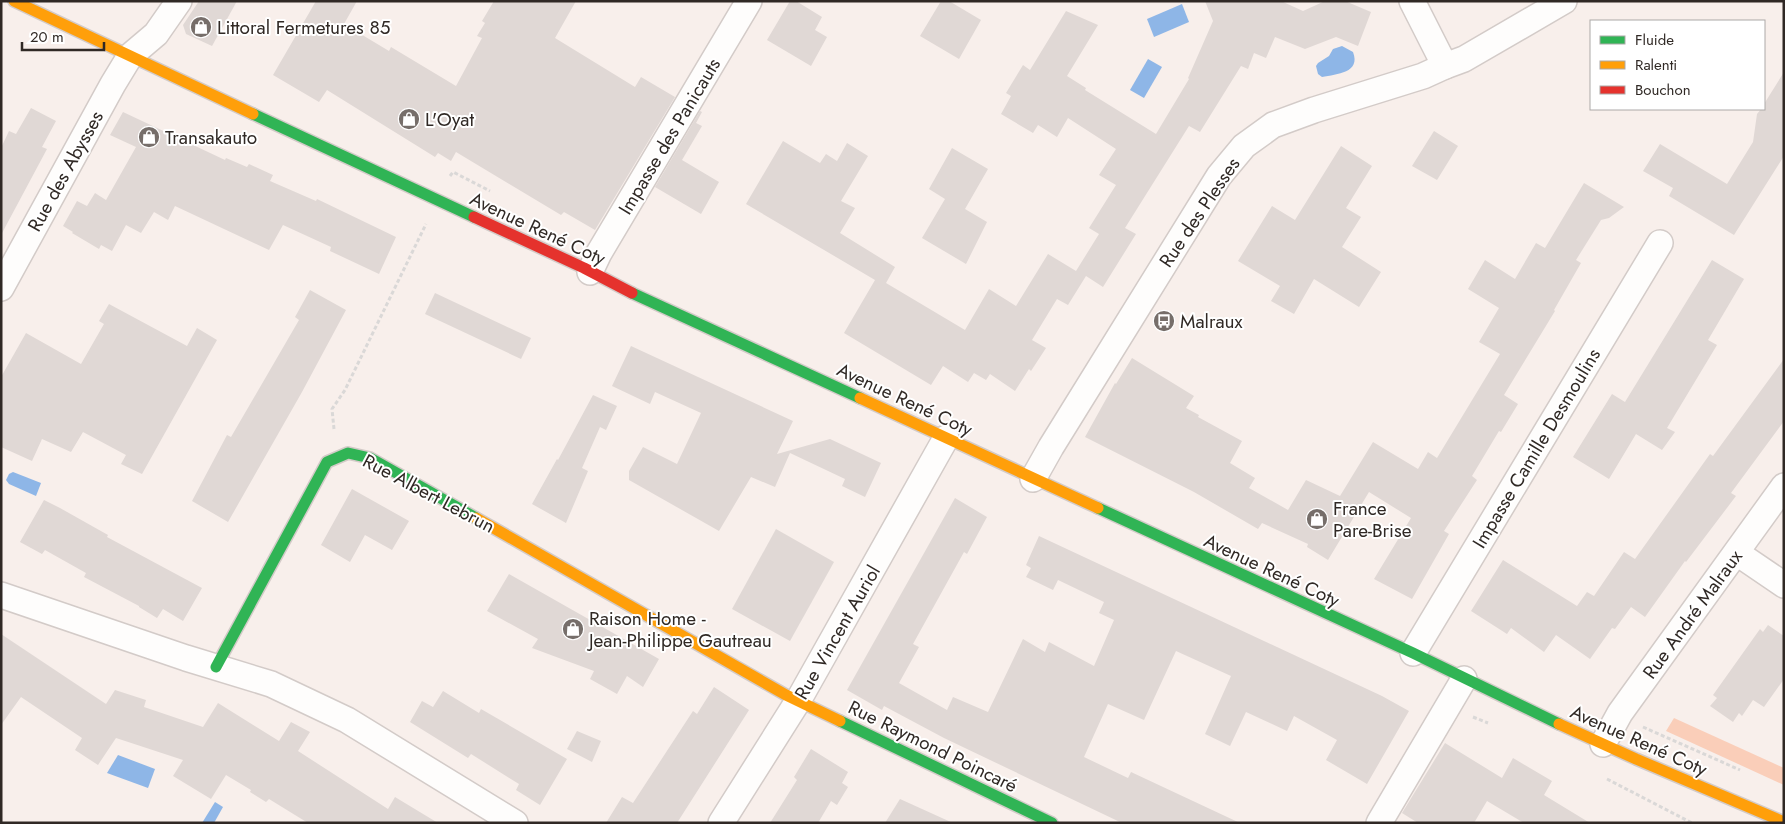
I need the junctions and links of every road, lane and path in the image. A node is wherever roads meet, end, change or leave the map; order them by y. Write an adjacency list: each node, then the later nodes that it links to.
1 (14, 1): 6 (main road, Avenue René Coty)
2 (179, 1): 6 (street, Rue des Abysses)
3 (749, 1): 10 (street, Impasse des Panicauts)
4 (1412, 1): 7 (street)
5 (1564, 1): 7 (street, Rue des Plesses)
6 (130, 56): 10 (main road, Avenue René Coty); 11 (street, Rue des Abysses)
7 (1445, 66): 14 (street, Rue des Plesses)
8 (427, 221): 13 (path)
9 (1660, 243): 19 (street, Impasse Camille Desmoulins)
10 (590, 272): 12 (main road, Avenue René Coty)
11 (1, 288)
12 (946, 438): 14 (main road, Avenue René Coty); 22 (street, Rue Vincent Auriol)
13 (337, 457): 20 (main road, Rue Albert Lebrun); 22 (main road, Rue Albert Lebrun)
14 (1033, 479): 19 (main road, Avenue René Coty)
15 (1784, 486): 16 (street, Rue André Malraux)
16 (1737, 553): 17 (street); 26 (street, Rue André Malraux)
17 (1784, 585)
18 (1, 595): 20 (street)
19 (1413, 653): 21 (main road, Avenue René Coty)
20 (216, 667): 30 (street)
21 (1464, 679): 26 (main road, Avenue René Coty); 33 (street)
22 (798, 701): 31 (street, Rue Vincent Auriol); 32 (main road, Rue Raymond Poincaré)
23 (1471, 716): 25 (path)
24 (1641, 726): 27 (path)
25 (1496, 727)
26 (1603, 744): 29 (main road, Avenue René Coty)
27 (1748, 774)
28 (1600, 775): 34 (path)
29 (1784, 822)
30 (515, 823)
31 (721, 823)
32 (1052, 823)
33 (1379, 823)
34 (1692, 823)

